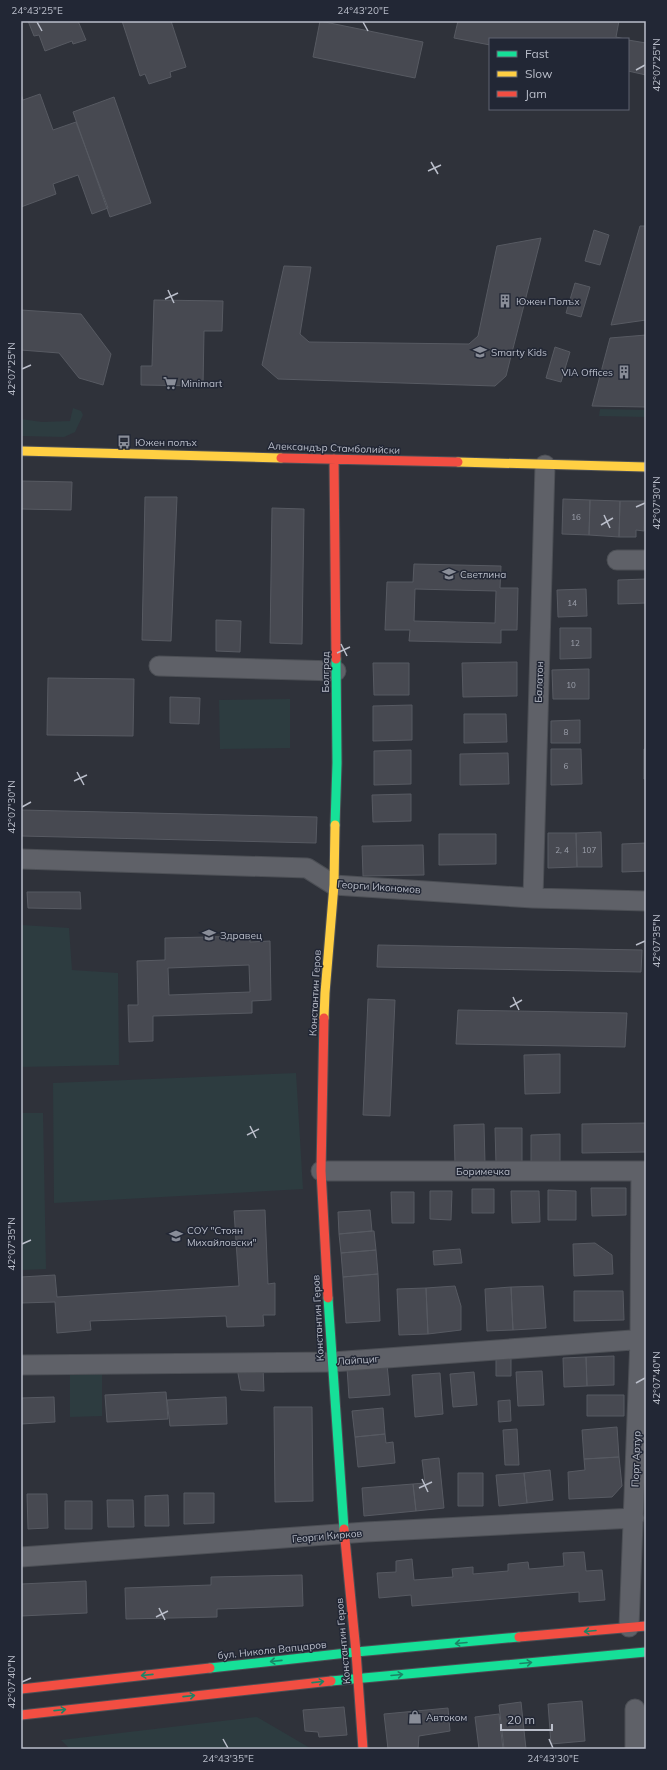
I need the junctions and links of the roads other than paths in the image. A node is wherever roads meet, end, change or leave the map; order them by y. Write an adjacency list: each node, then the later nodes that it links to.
1 (21, 451): 2 (street, Александър Стамболийски)
2 (334, 459): 3 (street, Александър Стамболийски); 8 (street, Болград)
3 (545, 465): 4 (street, Александър Стамболийски); 11 (street, Балатон)
4 (646, 467)
5 (618, 560): 6 (street)
6 (646, 560)
7 (159, 666): 8 (street)
8 (336, 671): 10 (street, Болград)
9 (21, 859): 10 (street, Георги Икономов)
10 (334, 884): 11 (street, Георги Икономов); 13 (street, Константин Геров)
11 (533, 898): 12 (street, Георги Икономов)
12 (646, 901)
13 (321, 1171): 14 (street, Боримечка); 16 (street, Константин Геров)
14 (644, 1171): 15 (street, Порт Артур)
15 (643, 1339): 16 (street, Лайпциг); 18 (street, Порт Артур)
16 (332, 1362): 17 (street, Лайпциг); 20 (street, Константин Геров)
17 (21, 1365)
18 (641, 1464): 19 (street, Порт Артур)
19 (634, 1518): 20 (street, Георги Кирков); 22 (street, Порт Артур)
20 (344, 1534): 21 (street, Георги Кирков); 23 (street, Константин Геров)
21 (21, 1556)
22 (638, 1627): 23 (street, бул. Никола Вапцаров, one-way to 23)
23 (356, 1652): 25 (street, Константин Геров); 26 (street, бул. Никола Вапцаров, one-way to 26)
24 (646, 1652): 25 (street, one-way to 24)
25 (358, 1678): 28 (street, one-way to 25); 29 (street, Константин Геров)
26 (21, 1689)
27 (635, 1709): 30 (street)
28 (21, 1715)
29 (363, 1749)
30 (635, 1749)

